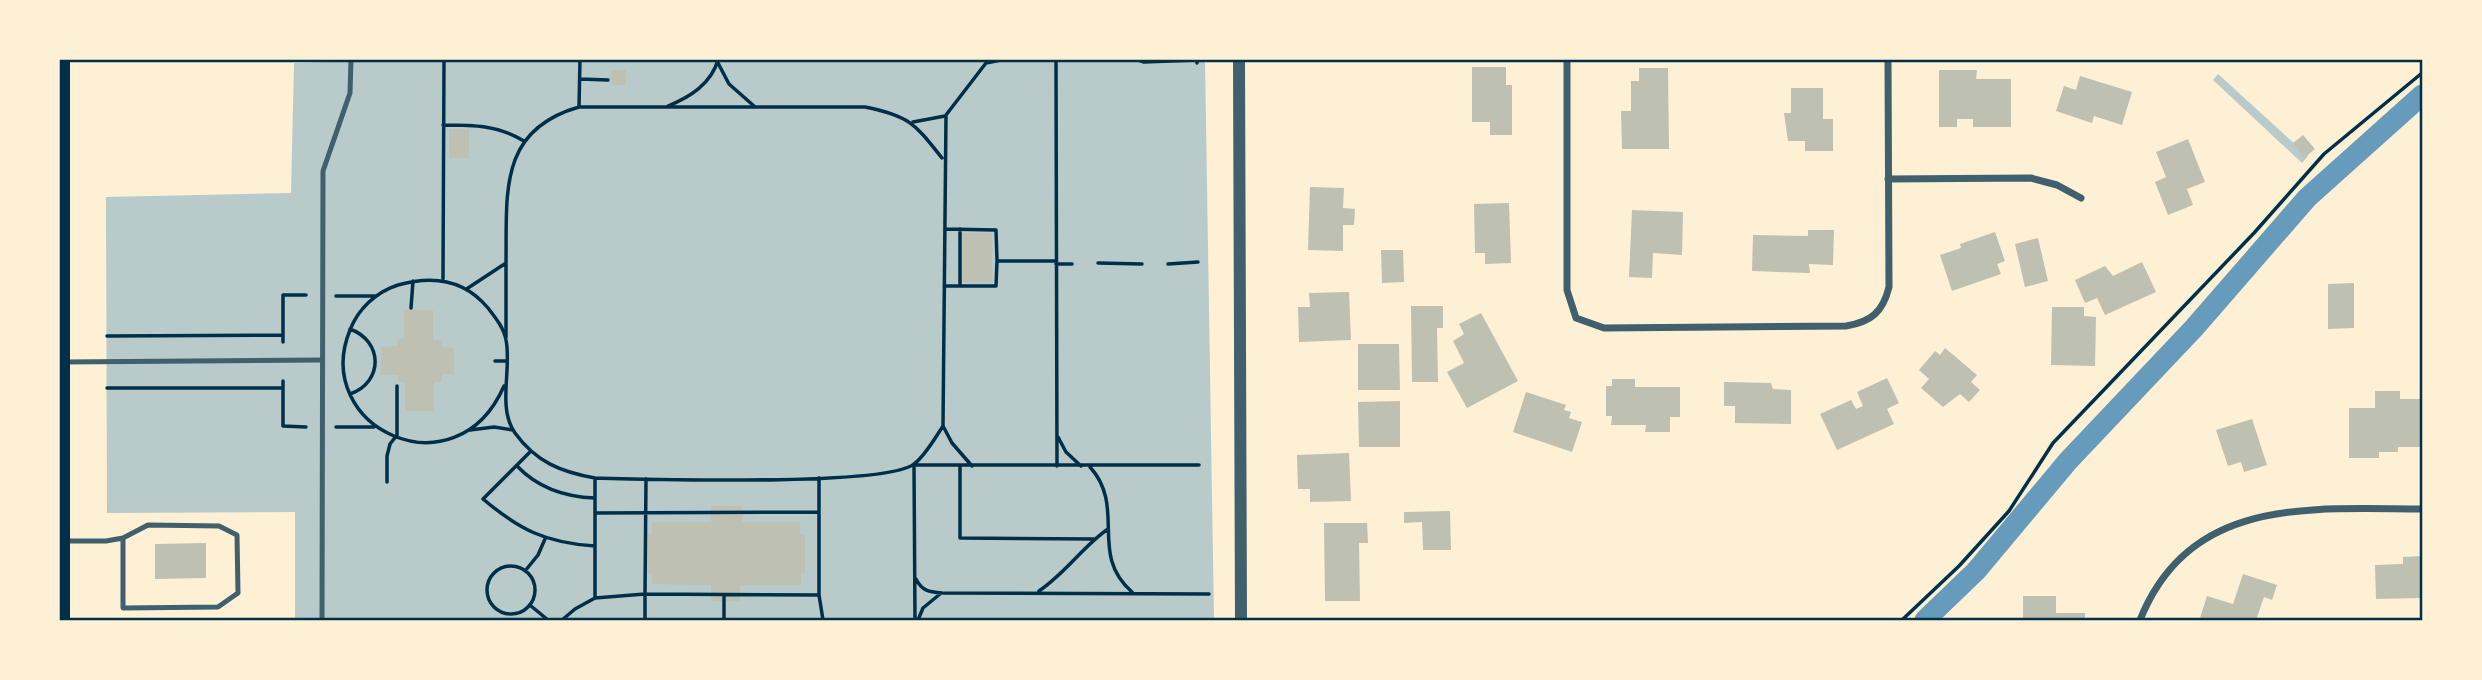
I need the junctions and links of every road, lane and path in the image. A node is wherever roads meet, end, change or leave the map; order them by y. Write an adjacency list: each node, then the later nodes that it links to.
1 (61, 60): 54 (main road)
2 (351, 60): 51 (lane)
3 (443, 60): 22 (path)
4 (580, 60): 15 (path)
5 (1001, 60): 12 (path)
6 (1056, 60): 31 (path)
7 (1138, 60): 13 (path)
8 (1239, 60): 112 (street)
9 (1567, 60): 25 (street)
10 (1888, 60): 25 (street)
11 (718, 61): 18 (path); 19 (path)
12 (986, 61): 20 (path)
13 (1197, 63)
14 (2423, 73): 113 (path)
15 (580, 79): 16 (path); 17 (path)
16 (608, 80)
17 (579, 107): 18 (path); 23 (path)
18 (666, 107): 19 (path)
19 (756, 107): 21 (path)
20 (946, 116): 21 (path); 24 (path)
21 (913, 122): 24 (path)
22 (443, 125): 23 (path); 37 (path)
23 (524, 141): 30 (path)
24 (944, 160): 27 (path)
25 (1888, 179): 26 (street)
26 (2081, 198)
27 (945, 229): 28 (path); 39 (path)
28 (960, 229): 29 (path); 40 (path)
29 (997, 261): 31 (path); 40 (path)
30 (506, 262): 41 (path); 49 (path)
31 (1056, 262): 34 (path); 68 (path)
32 (1198, 262): 36 (path)
33 (1098, 263): 35 (path)
34 (1072, 264)
35 (1142, 264)
36 (1168, 264)
37 (443, 279): 38 (path); 41 (path)
38 (413, 281): 44 (path); 45 (path)
39 (945, 286): 40 (path); 61 (path)
40 (960, 286)
41 (468, 288): 49 (path)
42 (306, 295): 47 (path)
43 (336, 296): 44 (path)
44 (376, 296): 46 (path)
45 (411, 308)
46 (350, 329): 60 (path); 60 (path)
47 (283, 335): 48 (path); 50 (path)
48 (107, 336)
49 (506, 339): 53 (path)
50 (283, 342)
51 (320, 360): 54 (lane); 105 (lane)
52 (495, 361): 53 (path)
53 (507, 361): 57 (path)
54 (60, 362): 91 (main road)
55 (282, 381): 59 (path)
56 (397, 386): 67 (path)
57 (504, 386): 65 (path); 66 (path)
58 (107, 388): 59 (path)
59 (282, 388): 62 (path)
60 (351, 394): 64 (path)
61 (943, 426): 70 (path); 74 (path)
62 (306, 427)
63 (336, 427): 64 (path)
64 (374, 427): 67 (path)
65 (469, 430): 66 (path); 67 (path)
66 (513, 430): 69 (path)
67 (397, 435): 81 (path)
68 (1057, 435): 75 (path); 76 (path)
69 (530, 452): 72 (path); 78 (path)
70 (914, 465): 73 (path); 79 (path); 94 (path)
71 (1199, 465): 77 (path)
72 (517, 466): 82 (path); 89 (path)
73 (961, 466): 74 (path); 90 (path)
74 (972, 466): 75 (path)
75 (1057, 466): 76 (path)
76 (1082, 466): 77 (path)
77 (1090, 467): 87 (path)
78 (595, 478): 80 (path); 82 (path)
79 (819, 478): 80 (path); 84 (path)
80 (646, 479): 86 (path)
81 (387, 482)
82 (595, 498): 85 (path)
83 (2423, 509): 114 (street)
84 (819, 512): 86 (path); 100 (path)
85 (595, 513): 86 (path); 92 (path)
86 (645, 513): 98 (path)
87 (1108, 529): 90 (path); 96 (path)
88 (123, 538): 88 (lane); 91 (lane)
89 (545, 539): 92 (path); 93 (path)
90 (1094, 539): 95 (path)
91 (61, 541): 104 (main road)
92 (595, 546): 102 (path)
93 (525, 571): 103 (path); 103 (path)
94 (916, 578): 97 (path); 111 (path)
95 (1038, 592): 96 (path); 97 (path)
96 (1133, 592): 99 (path)
97 (942, 593): 111 (path)
98 (645, 594): 101 (path); 102 (path); 108 (path)
99 (1209, 594)
100 (819, 595): 101 (path); 110 (path)
101 (724, 596): 109 (path)
102 (595, 598): 107 (path)
103 (530, 606): 106 (path)
104 (61, 621)
105 (322, 621)
106 (548, 621)
107 (562, 621)
108 (645, 621)
109 (724, 621)
110 (823, 621)
111 (917, 621)
112 (1241, 621)
113 (1902, 621)
114 (2140, 621)

